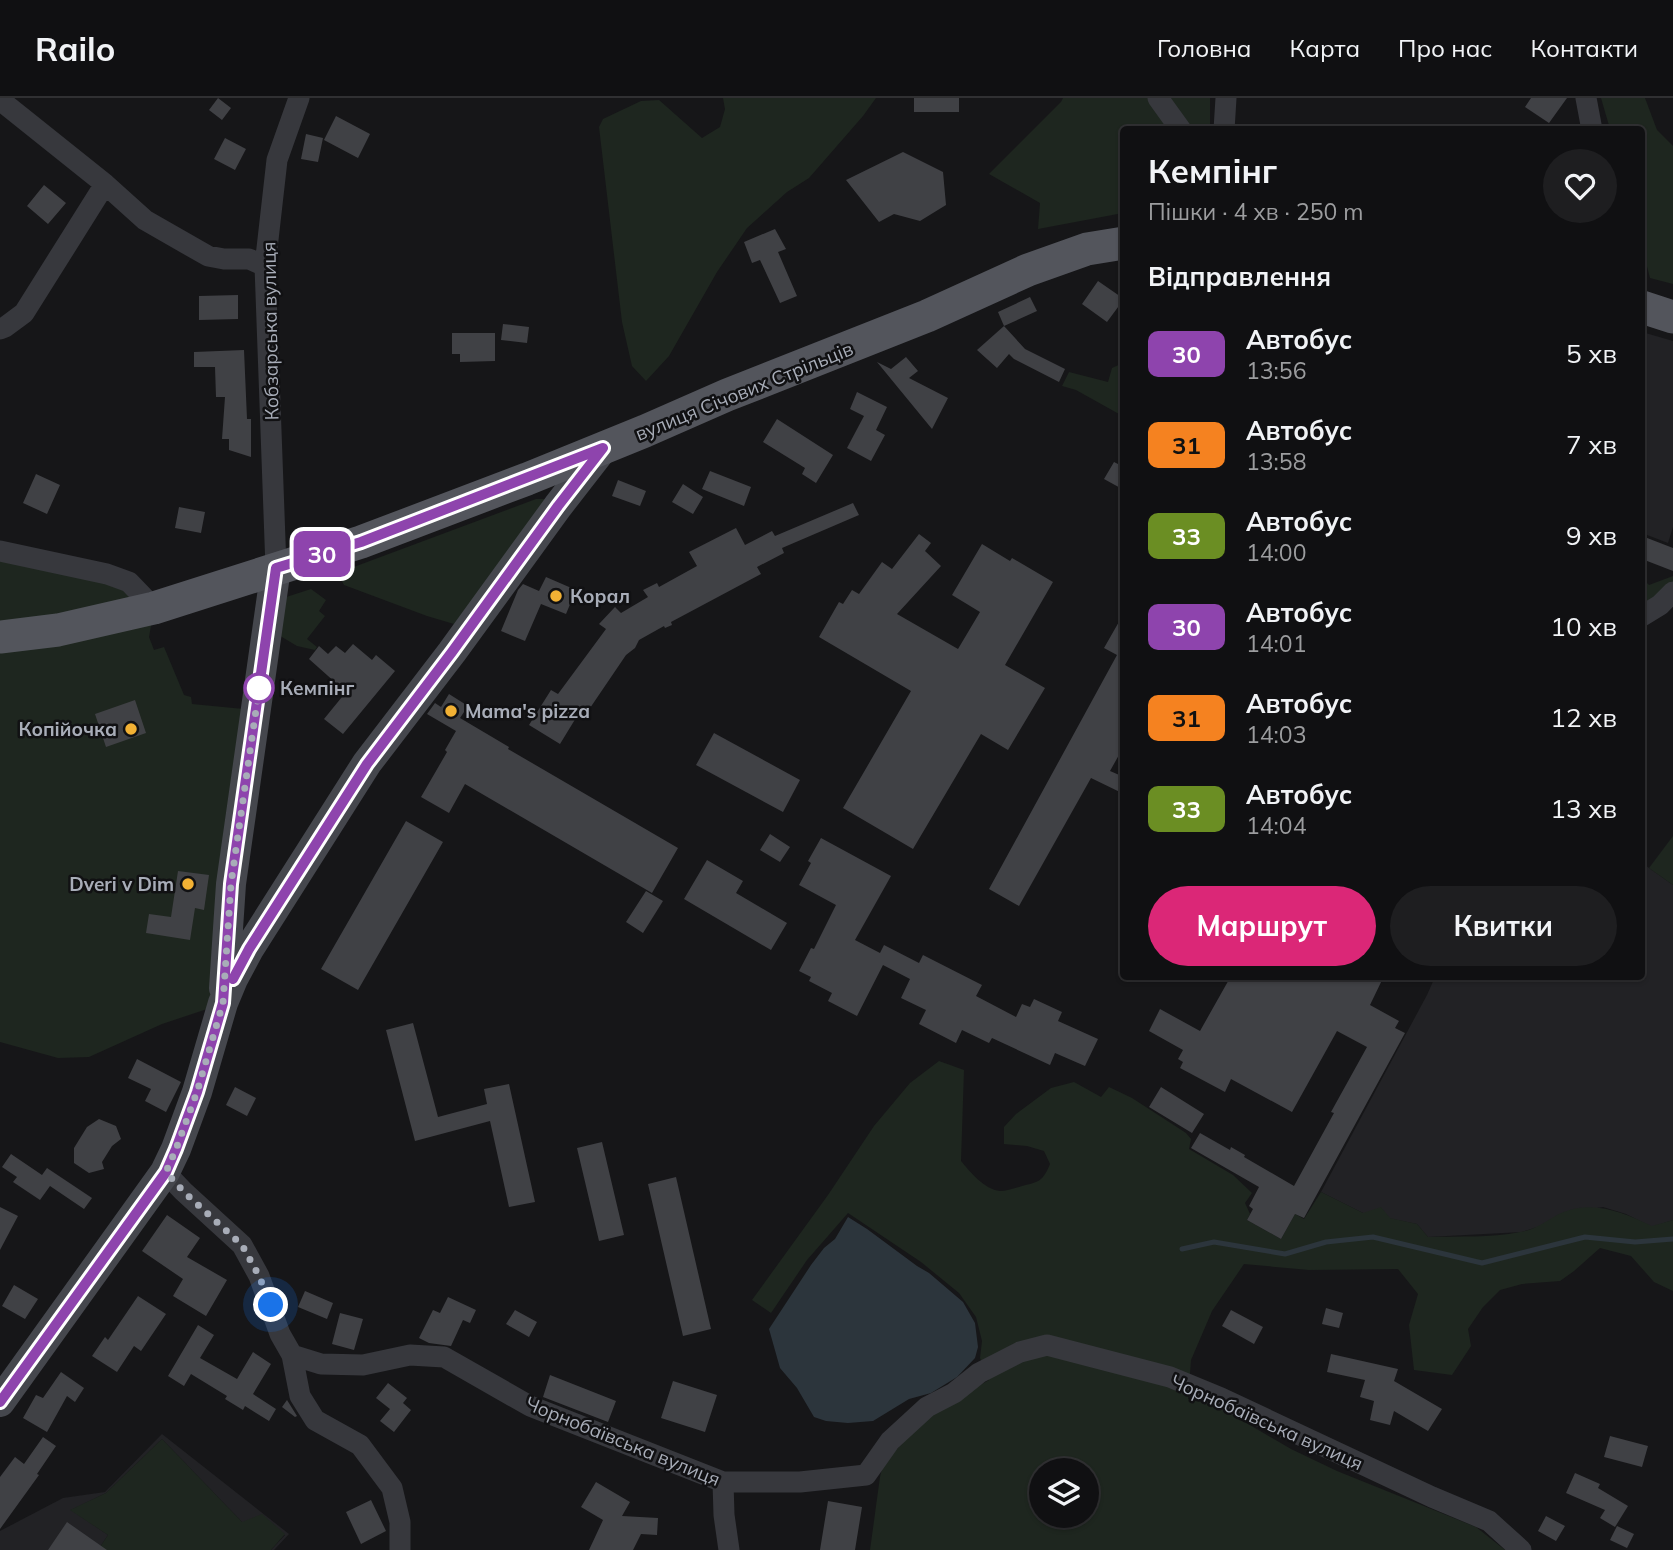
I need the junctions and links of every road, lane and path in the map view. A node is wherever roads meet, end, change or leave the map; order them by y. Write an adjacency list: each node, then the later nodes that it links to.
1 (299, 98): 11 (street, Кобзарська вулиця)
2 (1158, 98): 6 (street)
3 (1226, 98): 7 (street)
4 (1586, 98): 8 (street)
5 (0, 100): 9 (street)
6 (1178, 126)
7 (1224, 126)
8 (1591, 126)
9 (105, 184): 11 (street); 14 (street)
10 (1120, 244): 15 (main road, вулиця Січових Стрільців)
11 (265, 265): 19 (street, Кобзарська вулиця)
12 (1645, 308): 13 (main road)
13 (1673, 317)
14 (0, 329)
15 (603, 448): 16 (main road, вулиця Січових Стрільців); 17 (main road)
16 (527, 479): 17 (main road); 19 (main road, вулиця Січових Стрільців)
17 (558, 506): 24 (main road)
18 (0, 551): 21 (street)
19 (276, 568): 21 (main road, вулиця Січових Стрільців); 24 (main road)
20 (1673, 592): 22 (street)
21 (154, 608): 23 (main road, вулиця Січових Стрільців)
22 (1645, 614)
23 (0, 637)
24 (223, 1003): 25 (main road)
25 (166, 1172): 26 (street); 27 (main road)
26 (292, 1355): 28 (street, Чорнобаївська вулиця); 29 (street)
27 (2, 1395)
28 (723, 1482): 30 (street); 31 (street, Чорнобаївська вулиця)
29 (400, 1550)
30 (729, 1550)
31 (1521, 1550)

